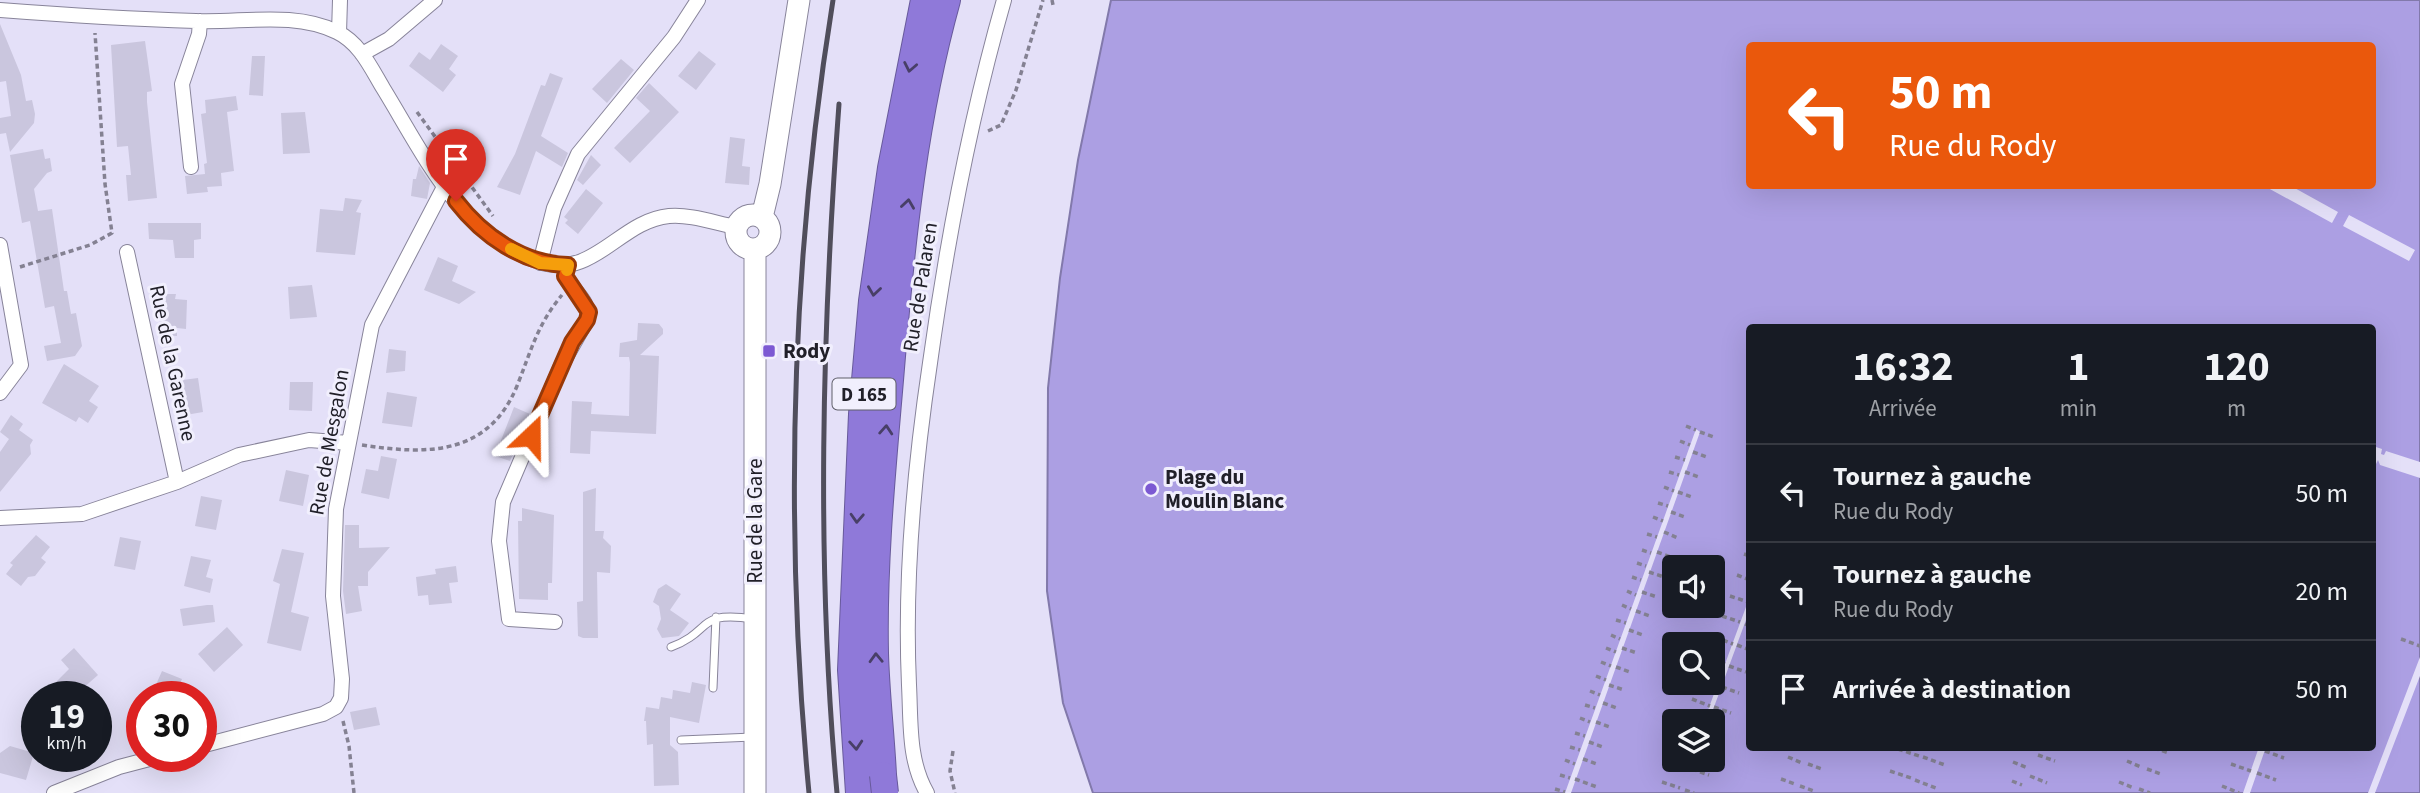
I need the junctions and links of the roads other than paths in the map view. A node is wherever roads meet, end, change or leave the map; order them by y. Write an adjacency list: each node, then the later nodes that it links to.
1 (340, 0): 10 (street)
2 (435, 0): 11 (street)
3 (698, 0): 19 (street)
4 (799, 0): 14 (main road, Rue de la Gare)
5 (924, 0): 37 (highway, D 165, one-way to 37)
6 (947, 0): 34 (highway, D 165, one-way to 6)
7 (1004, 0): 38 (street, Rue de Palaren)
8 (0, 10): 9 (street)
9 (200, 21): 10 (street); 12 (street)
10 (339, 33): 11 (street)
11 (362, 54): 13 (street)
12 (191, 167)
13 (444, 187): 19 (street); 22 (street, Rue de Mesgalon)
14 (762, 217): 15 (main road); 17 (main road, Rue de la Gare)
15 (736, 227): 17 (main road); 20 (street)
16 (0, 245): 21 (street)
17 (755, 249): 26 (main road, Rue de la Gare)
18 (127, 252): 23 (street, Rue de la Garenne)
19 (540, 263): 20 (street)
20 (568, 265): 27 (street)
21 (0, 393)
22 (349, 443): 23 (street, Rue de la Garenne); 32 (street, Rue de Mesgalon)
23 (177, 482): 24 (street, Rue de la Garenne)
24 (0, 518)
25 (716, 617): 26 (lane); 28 (lane); 29 (lane)
26 (756, 620): 30 (main road, Rue de la Gare)
27 (555, 622)
28 (671, 647)
29 (713, 688)
30 (756, 737): 31 (lane); 36 (main road, Rue de la Gare)
31 (681, 740)
32 (217, 742)
33 (126, 765): 35 (street)
34 (884, 784)
35 (54, 793)
36 (755, 793)
37 (859, 793)
38 (927, 793)

